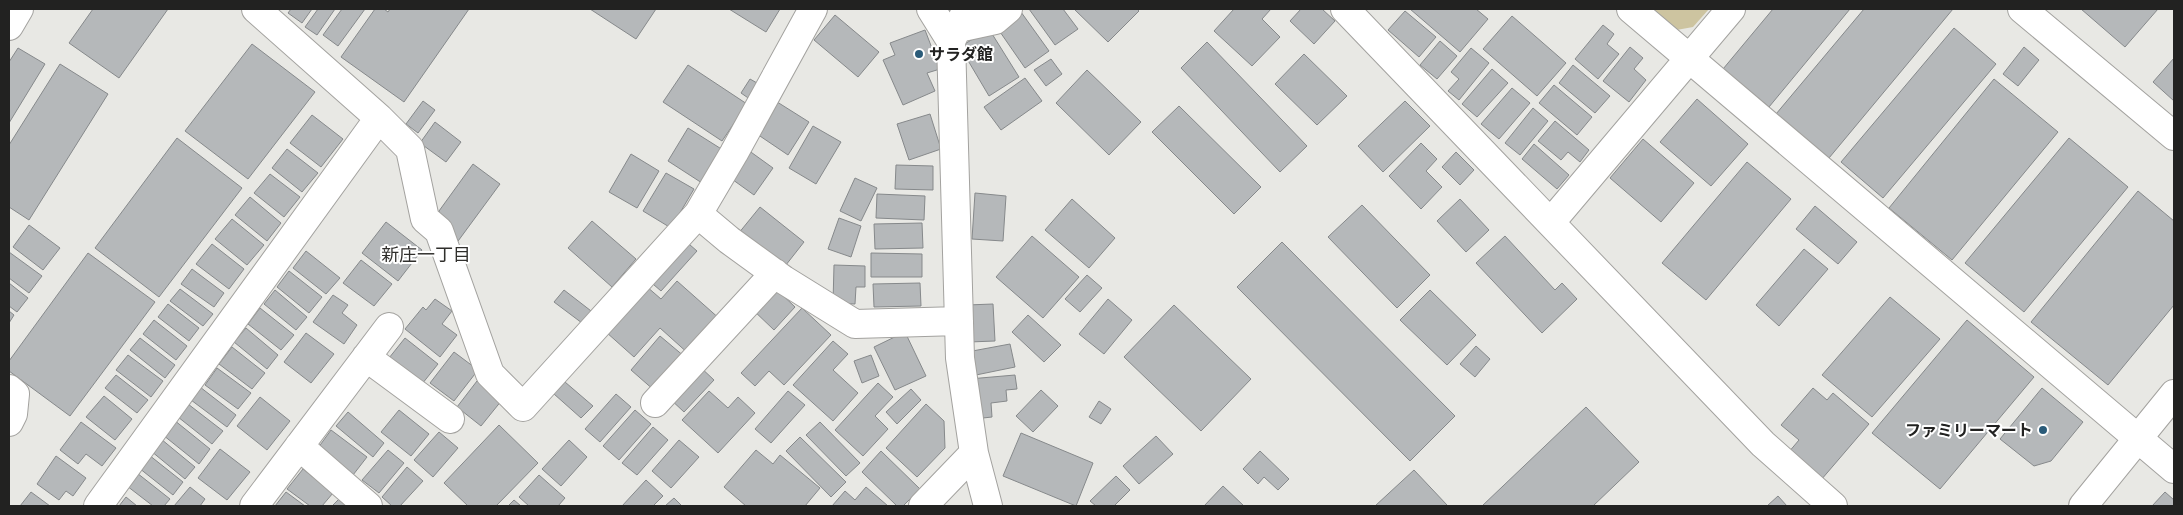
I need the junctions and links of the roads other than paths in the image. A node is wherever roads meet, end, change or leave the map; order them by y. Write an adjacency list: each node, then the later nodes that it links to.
1 (19, 9): 10 (street)
2 (256, 9): 13 (street)
3 (813, 9): 15 (street)
4 (931, 9): 11 (street)
5 (1008, 9): 11 (street)
6 (1346, 9): 16 (street)
7 (1631, 9): 12 (street)
8 (1731, 9): 12 (street)
9 (2022, 9): 14 (street)
10 (9, 26)
11 (959, 26): 18 (street)
12 (1690, 58): 16 (street); 26 (street)
13 (379, 118): 15 (street); 30 (street)
14 (2174, 136)
15 (698, 214): 17 (street)
16 (1551, 222): 35 (street)
17 (775, 273): 18 (street); 23 (street)
18 (959, 321): 28 (street)
19 (389, 327): 20 (street)
20 (366, 357): 24 (street); 27 (street)
21 (9, 389): 25 (street)
22 (2174, 394): 26 (street)
23 (655, 403)
24 (450, 419)
25 (9, 422)
26 (2137, 438): 29 (street); 36 (street)
27 (300, 446): 31 (street); 32 (street)
28 (974, 453): 33 (street); 34 (street)
29 (2174, 469)
30 (98, 506)
31 (254, 506)
32 (368, 506)
33 (923, 506)
34 (988, 506)
35 (1833, 506)
36 (2084, 506)

